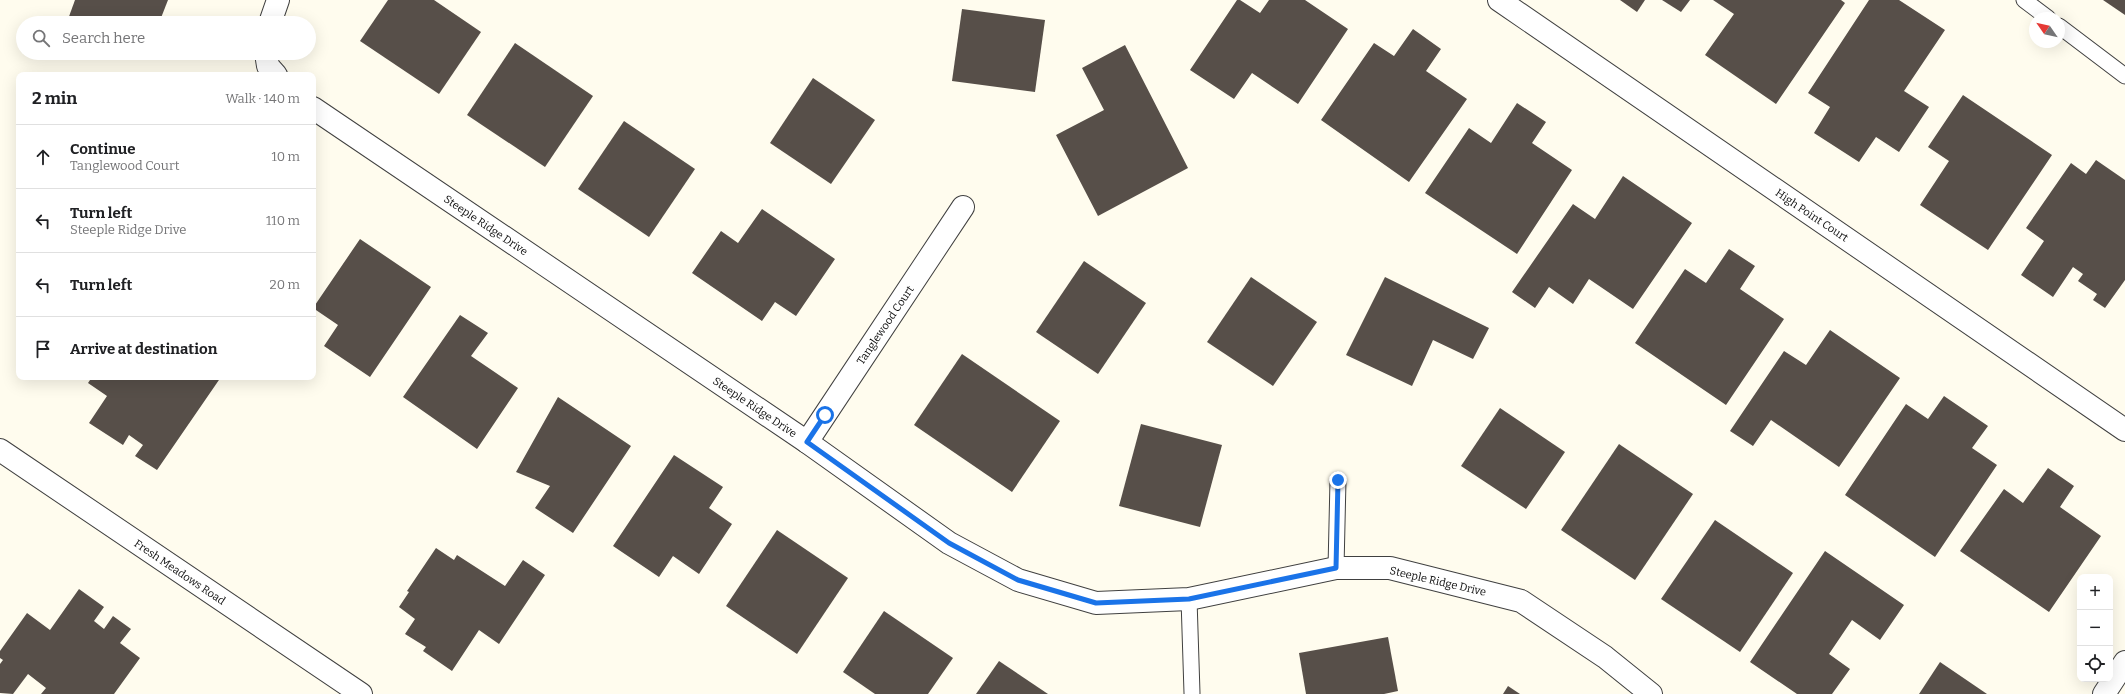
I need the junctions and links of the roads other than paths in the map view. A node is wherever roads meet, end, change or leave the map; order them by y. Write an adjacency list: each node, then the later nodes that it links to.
1 (278, 0): 5 (street)
2 (1499, 0): 12 (street, High Point Court)
3 (2024, 0): 4 (lane)
4 (2040, 12)
5 (272, 16)
6 (2065, 31): 9 (lane)
7 (267, 60): 8 (street)
8 (273, 72)
9 (2125, 76)
10 (316, 110): 13 (street, Steeple Ridge Drive)
11 (963, 207): 13 (street, Tanglewood Court)
12 (2125, 430)
13 (807, 442): 17 (street, Steeple Ridge Drive)
14 (0, 450): 19 (street, Fresh Meadows Road)
15 (1338, 480): 16 (lane)
16 (1336, 568): 17 (street, Steeple Ridge Drive); 21 (street, Steeple Ridge Drive)
17 (1189, 599): 20 (lane)
18 (2125, 662): 22 (street)
19 (353, 692)
20 (1192, 693)
21 (1651, 694)
22 (2104, 694)

